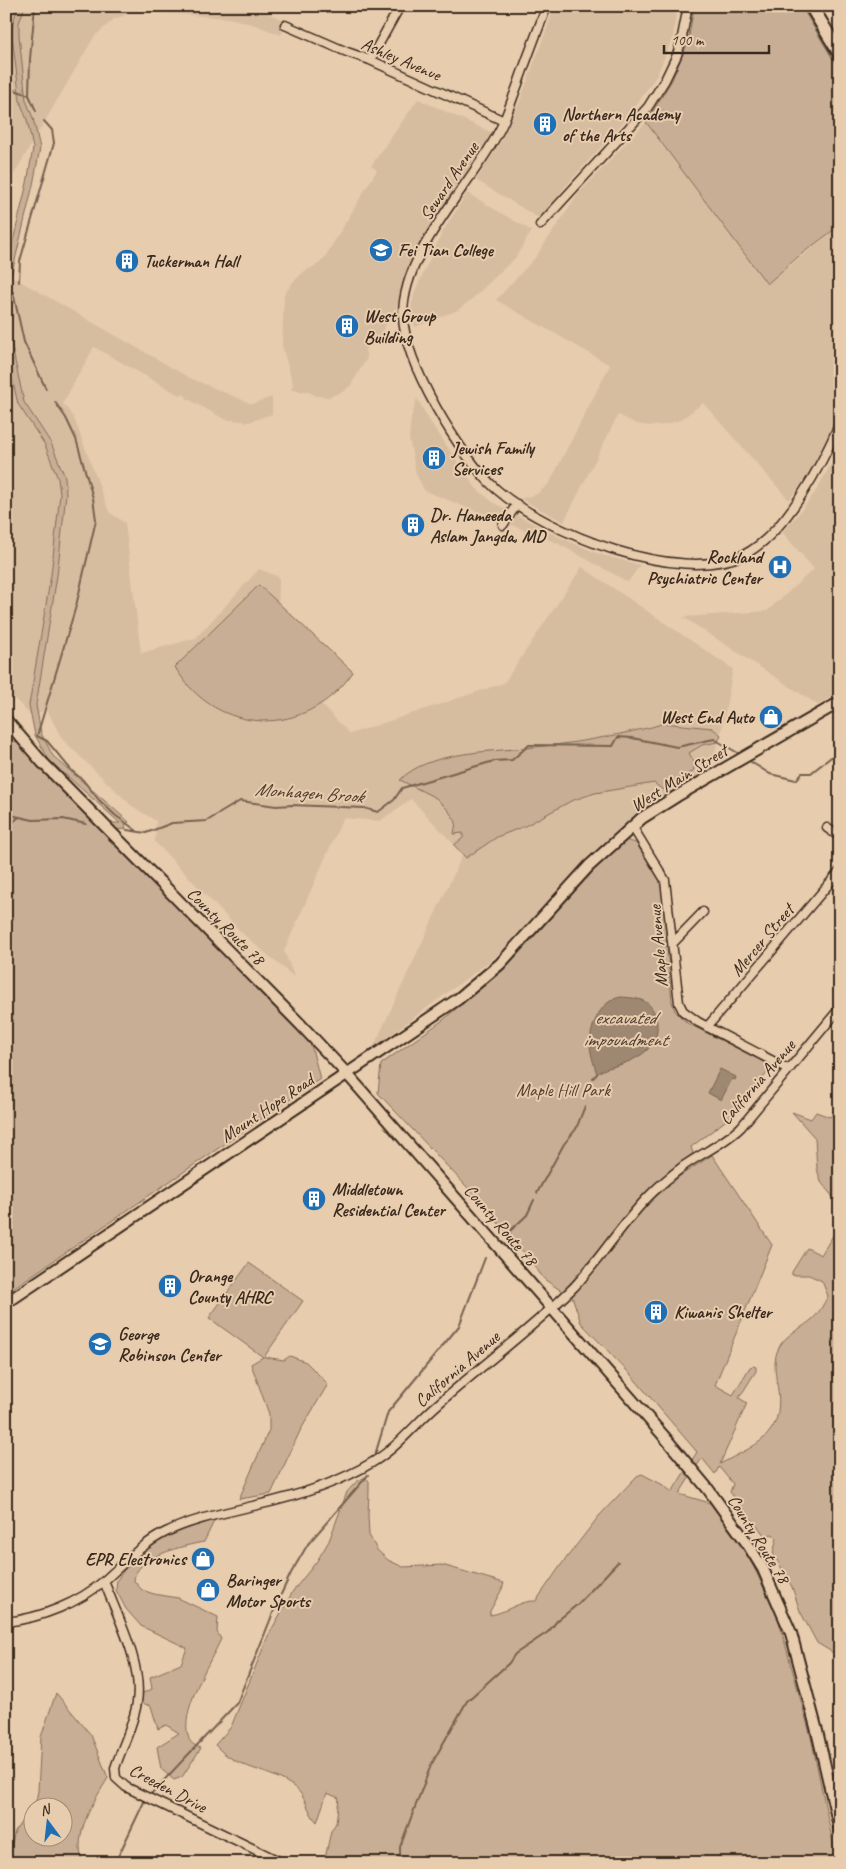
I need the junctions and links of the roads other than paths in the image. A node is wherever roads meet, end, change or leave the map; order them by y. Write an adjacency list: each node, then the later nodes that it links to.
1 (400, 6): 7 (street)
2 (547, 6): 8 (street, Seward Avenue)
3 (688, 6): 9 (street)
4 (811, 6): 6 (main road)
5 (285, 25): 7 (street, Ashley Avenue)
6 (840, 54)
7 (370, 60): 8 (street, Ashley Avenue)
8 (504, 121): 11 (street, Seward Avenue)
9 (540, 225)
10 (840, 422): 11 (street, Seward Avenue)
11 (517, 504): 12 (street)
12 (503, 525)
13 (840, 702): 15 (street, West Main Street)
14 (6, 720): 25 (street, County Route 78)
15 (632, 826): 20 (street, West Main Street); 21 (street, Maple Avenue)
16 (827, 828): 17 (street)
17 (840, 837)
18 (840, 871): 23 (street, Mercer Street)
19 (703, 912): 21 (street)
20 (534, 927): 25 (street, Mount Hope Road)
21 (673, 943): 23 (street, Maple Avenue)
22 (840, 1008): 24 (street, California Avenue)
23 (708, 1028): 24 (street, Maple Avenue)
24 (788, 1069): 27 (street, California Avenue)
25 (347, 1074): 26 (street, Mount Hope Road); 27 (street, County Route 78)
26 (6, 1303)
27 (552, 1307): 28 (street, California Avenue); 30 (street, County Route 78)
28 (104, 1581): 29 (street, California Avenue); 31 (street, Creeden Drive)
29 (6, 1622)
30 (840, 1831)
31 (284, 1863)

